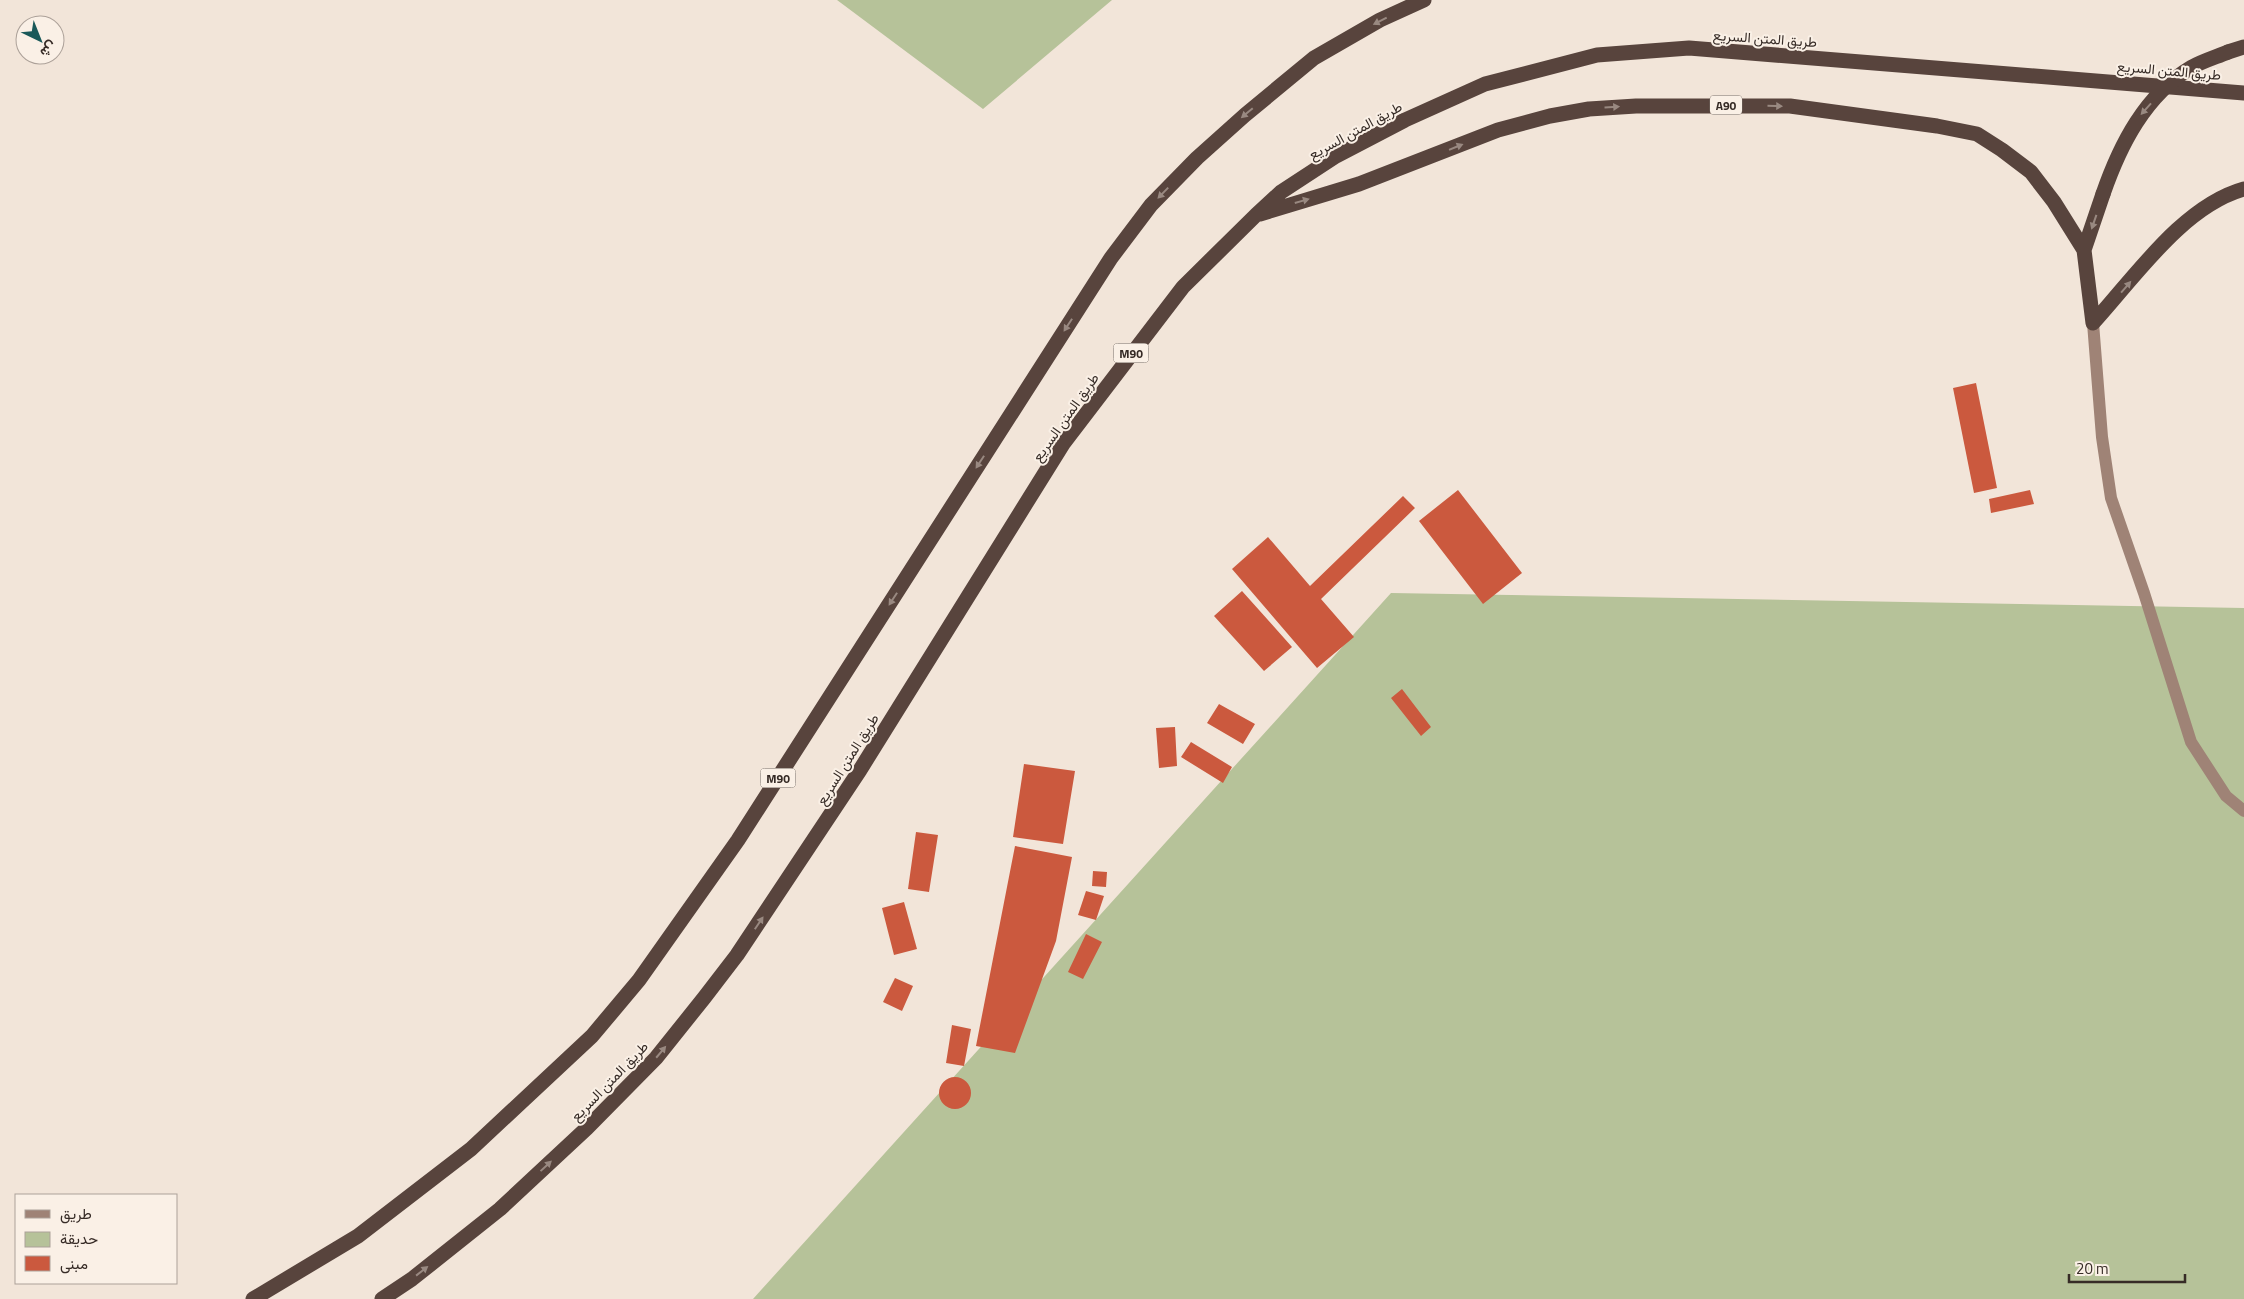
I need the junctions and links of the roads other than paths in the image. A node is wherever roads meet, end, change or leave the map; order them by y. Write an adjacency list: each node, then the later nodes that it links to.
1 (1424, 0): 9 (highway, M90, one-way to 9)
2 (2244, 47): 6 (highway, one-way to 6, bridge)
3 (2244, 92): 5 (highway, طريق المتن السريع / M90)
4 (2244, 189): 7 (highway, one-way to 4)
5 (1256, 215): 6 (highway, A90, one-way to 6); 10 (highway, طريق المتن السريع / M90, one-way to 5)
6 (2084, 250): 7 (highway, A90)
7 (2093, 323): 8 (main road)
8 (2244, 811)
9 (253, 1299)
10 (382, 1299)

